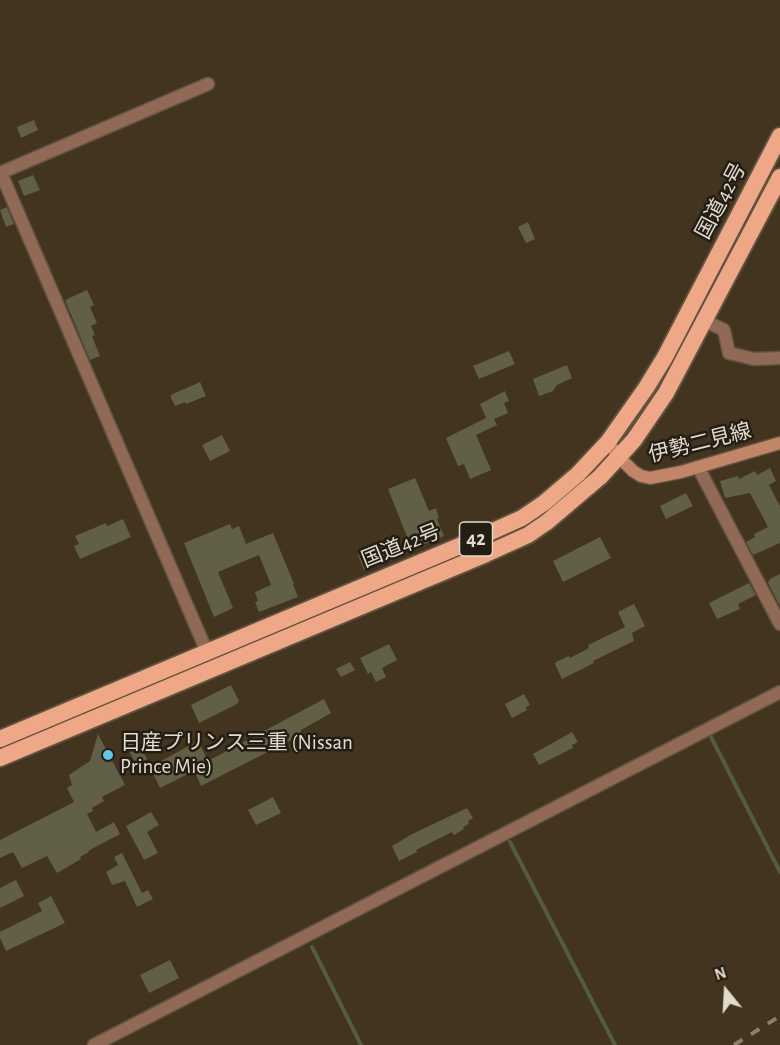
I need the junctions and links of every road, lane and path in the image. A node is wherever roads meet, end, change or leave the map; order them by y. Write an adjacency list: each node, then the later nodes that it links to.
1 (208, 84): 3 (street)
2 (780, 136): 8 (highway, 国道42号 / 42)
3 (1, 173): 11 (street)
4 (780, 177): 5 (highway, 国道42号 / 42)
5 (705, 321): 6 (street); 8 (highway, 国道42号 / 42)
6 (780, 358)
7 (780, 443): 9 (main road, 伊勢二見線)
8 (613, 449): 9 (main road, 伊勢二見線); 11 (highway, 国道42号 / 42); 14 (highway, 国道42号 / 42)
9 (698, 467): 10 (street)
10 (780, 624)
11 (207, 652): 13 (highway, 国道42号 / 42)
12 (780, 692): 15 (street)
13 (0, 738)
14 (0, 758)
15 (94, 1045)

